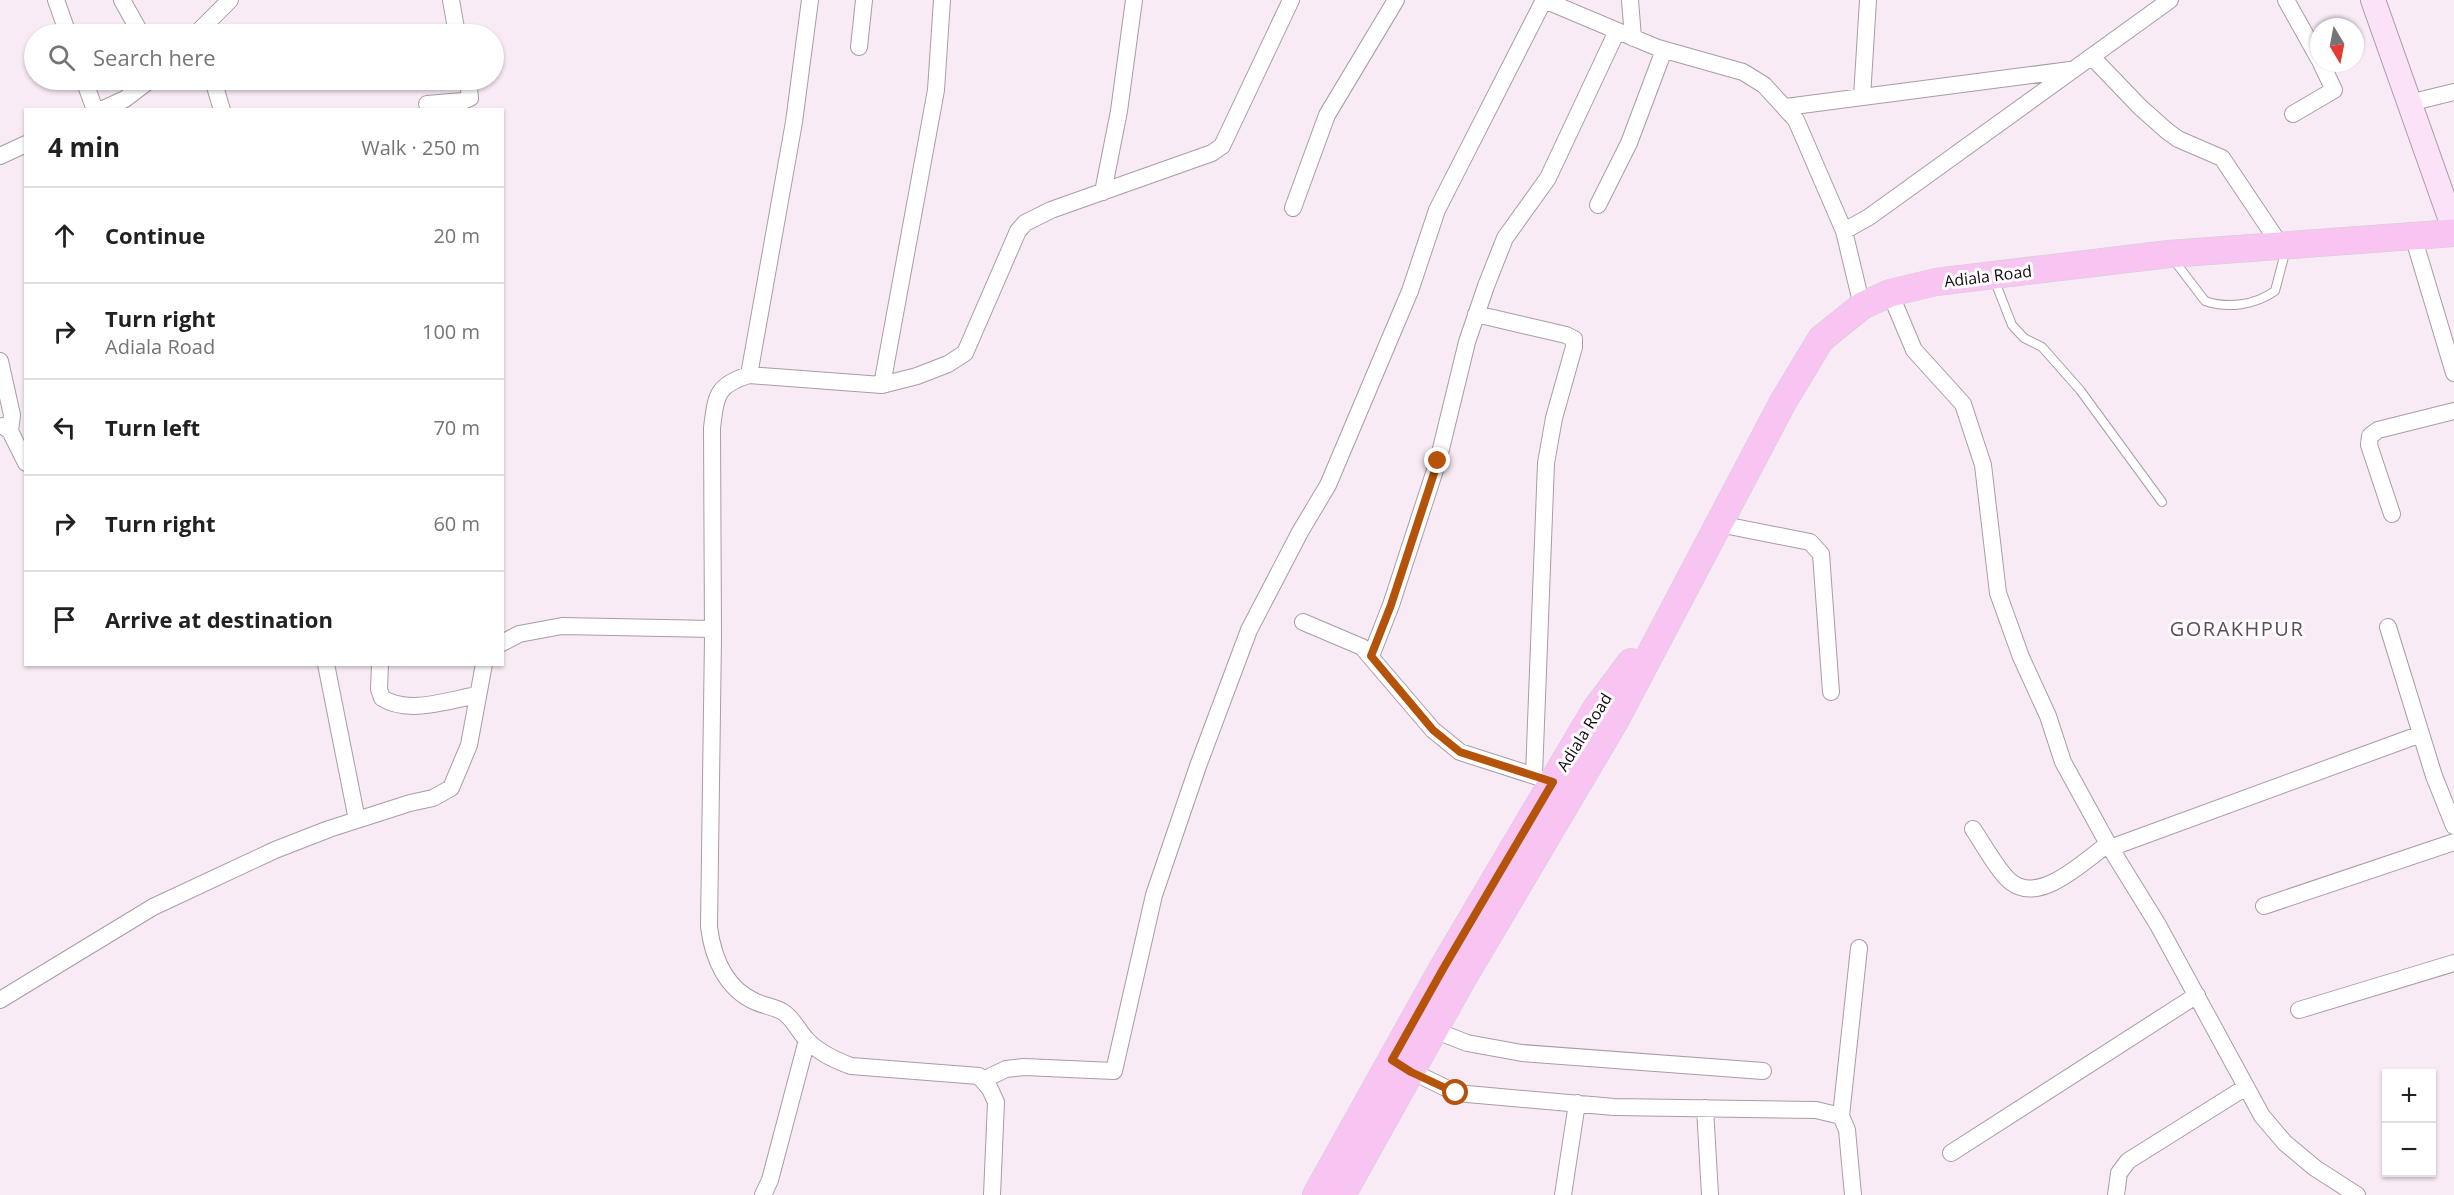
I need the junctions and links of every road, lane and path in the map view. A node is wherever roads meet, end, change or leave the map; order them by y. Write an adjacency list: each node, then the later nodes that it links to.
1 (56, 0): 17 (street)
2 (122, 0): 18 (street)
3 (230, 0): 19 (street)
4 (451, 0): 20 (street)
5 (810, 0): 59 (street)
6 (864, 0): 24 (street)
7 (942, 0): 60 (street)
8 (1134, 0): 44 (street)
9 (1291, 0): 44 (street)
10 (1396, 0): 46 (street)
11 (1544, 0): 21 (street); 95 (street)
12 (1630, 0): 22 (street)
13 (1868, 0): 34 (street)
14 (2170, 0): 26 (street)
15 (2286, 0): 23 (street)
16 (2373, 0): 35 (main road)
17 (64, 24)
18 (135, 24)
19 (209, 24)
20 (455, 24)
21 (1617, 32): 22 (street); 56 (street)
22 (1633, 38): 25 (street)
23 (2310, 43)
24 (859, 47)
25 (1664, 50): 37 (street); 45 (street)
26 (2092, 57): 27 (street); 51 (street)
27 (2074, 69): 34 (street); 48 (street)
28 (2325, 72): 41 (street)
29 (87, 90): 38 (street)
30 (137, 90): 39 (street)
31 (216, 90): 40 (street)
32 (469, 90): 36 (street)
33 (2454, 92): 35 (street)
34 (1862, 97): 37 (street)
35 (2409, 103): 47 (main road)
36 (427, 104)
37 (1786, 107): 48 (street)
38 (93, 108)
39 (105, 108)
40 (221, 108)
41 (2294, 114)
42 (24, 145): 43 (street)
43 (0, 156)
44 (1103, 192): 60 (street)
45 (1598, 205)
46 (1293, 207)
47 (2454, 229)
48 (1844, 231): 55 (street)
49 (2454, 233): 50 (main road, Adiala Road)
50 (2413, 236): 51 (main road, Adiala Road); 58 (street)
51 (2284, 246): 52 (main road, Adiala Road); 52 (lane)
52 (2169, 254): 53 (main road, Adiala Road)
53 (1992, 275): 54 (main road, Adiala Road); 64 (lane)
54 (1890, 293): 55 (main road, Adiala Road); 84 (street)
55 (1862, 306): 66 (main road, Adiala Road)
56 (1476, 314): 72 (street); 79 (street)
57 (0, 361): 62 (street)
58 (2454, 373)
59 (749, 375): 60 (street); 70 (street)
60 (882, 385)
61 (2454, 411): 65 (street)
62 (5, 428): 63 (street)
63 (24, 460)
64 (2162, 502)
65 (2392, 514)
66 (1719, 524): 67 (main road, Adiala Road); 76 (street)
67 (1686, 589): 79 (main road, Adiala Road); 91 (main road, Adiala Road)
68 (1303, 622): 72 (street)
69 (2388, 627): 78 (street)
70 (713, 629): 71 (street); 92 (street)
71 (504, 642)
72 (1371, 656): 79 (street)
73 (326, 666): 80 (street)
74 (380, 666): 77 (street)
75 (484, 666): 77 (street)
76 (1831, 692)
77 (478, 695): 80 (street)
78 (2421, 734): 81 (street); 84 (street)
79 (1544, 779): 93 (main road, Adiala Road)
80 (357, 820): 89 (street)
81 (2454, 826)
82 (1973, 829): 84 (street)
83 (2454, 842): 85 (street)
84 (2109, 846): 88 (street)
85 (2264, 906)
86 (1859, 948): 99 (street)
87 (2454, 963): 90 (street)
88 (2197, 995): 96 (street); 100 (street)
89 (0, 1000)
90 (2299, 1010)
91 (1434, 1030): 93 (main road, Adiala Road); 94 (street)
92 (807, 1040): 95 (street); 101 (street)
93 (1402, 1066): 97 (street); 103 (main road, Adiala Road); 104 (main road, Adiala Road)
94 (1763, 1071)
95 (982, 1080): 102 (street)
96 (2246, 1086): 108 (street); 109 (street)
97 (1578, 1103): 98 (street); 105 (street)
98 (1705, 1108): 99 (street); 106 (street)
99 (1841, 1116): 107 (street)
100 (1951, 1153)
101 (763, 1195)
102 (992, 1195)
103 (1316, 1195)
104 (1342, 1195)
105 (1563, 1195)
106 (1710, 1195)
107 (1852, 1195)
108 (2116, 1195)
109 (2357, 1195)

